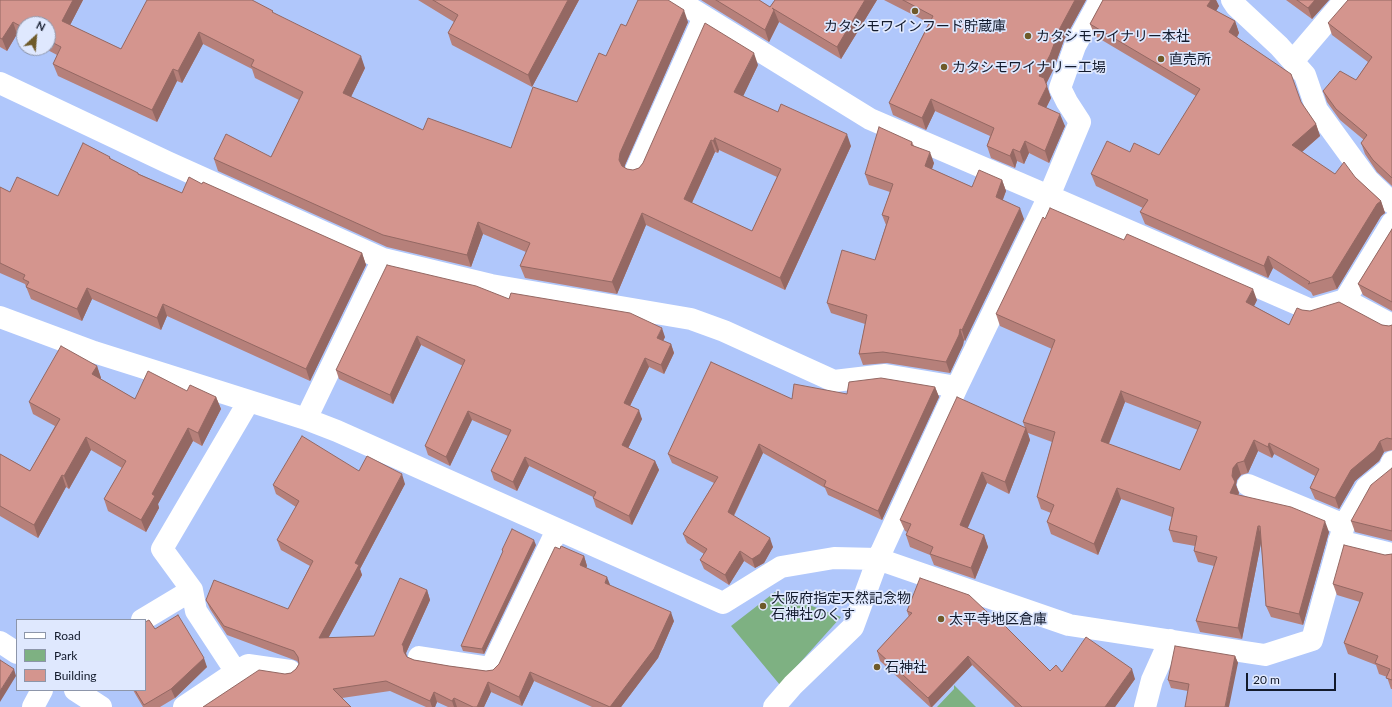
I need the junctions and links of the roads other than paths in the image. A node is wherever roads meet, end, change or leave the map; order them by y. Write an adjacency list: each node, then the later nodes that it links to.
1 (677, 0): 5 (street)
2 (1100, 0): 9 (street)
3 (1232, 0): 6 (street)
4 (1345, 0): 6 (street)
5 (704, 17): 8 (street); 9 (street)
6 (1293, 61): 10 (street)
7 (0, 83): 12 (street)
8 (636, 170)
9 (1049, 196): 13 (street); 16 (street)
10 (1392, 203)
11 (1392, 223): 13 (street)
12 (383, 259): 16 (street); 18 (street)
13 (1345, 300): 15 (street)
14 (0, 317): 17 (street)
15 (1392, 325)
16 (957, 386): 24 (street)
17 (249, 401): 18 (street); 25 (street)
18 (306, 419): 21 (street)
19 (1392, 462): 22 (street)
20 (1248, 485): 22 (street)
21 (557, 530): 24 (street); 30 (street)
22 (1342, 533): 23 (street); 27 (street)
23 (1392, 554)
24 (878, 559): 27 (street); 38 (street)
25 (192, 590): 26 (street); 32 (street)
26 (144, 619)
27 (1170, 640): 39 (street)
28 (0, 642): 29 (street)
29 (16, 652)
30 (419, 657)
31 (290, 671): 32 (street)
32 (236, 672): 37 (street)
33 (41, 691): 35 (street)
34 (77, 691): 36 (street)
35 (33, 707)
36 (101, 707)
37 (184, 707)
38 (774, 707)
39 (1145, 707)

